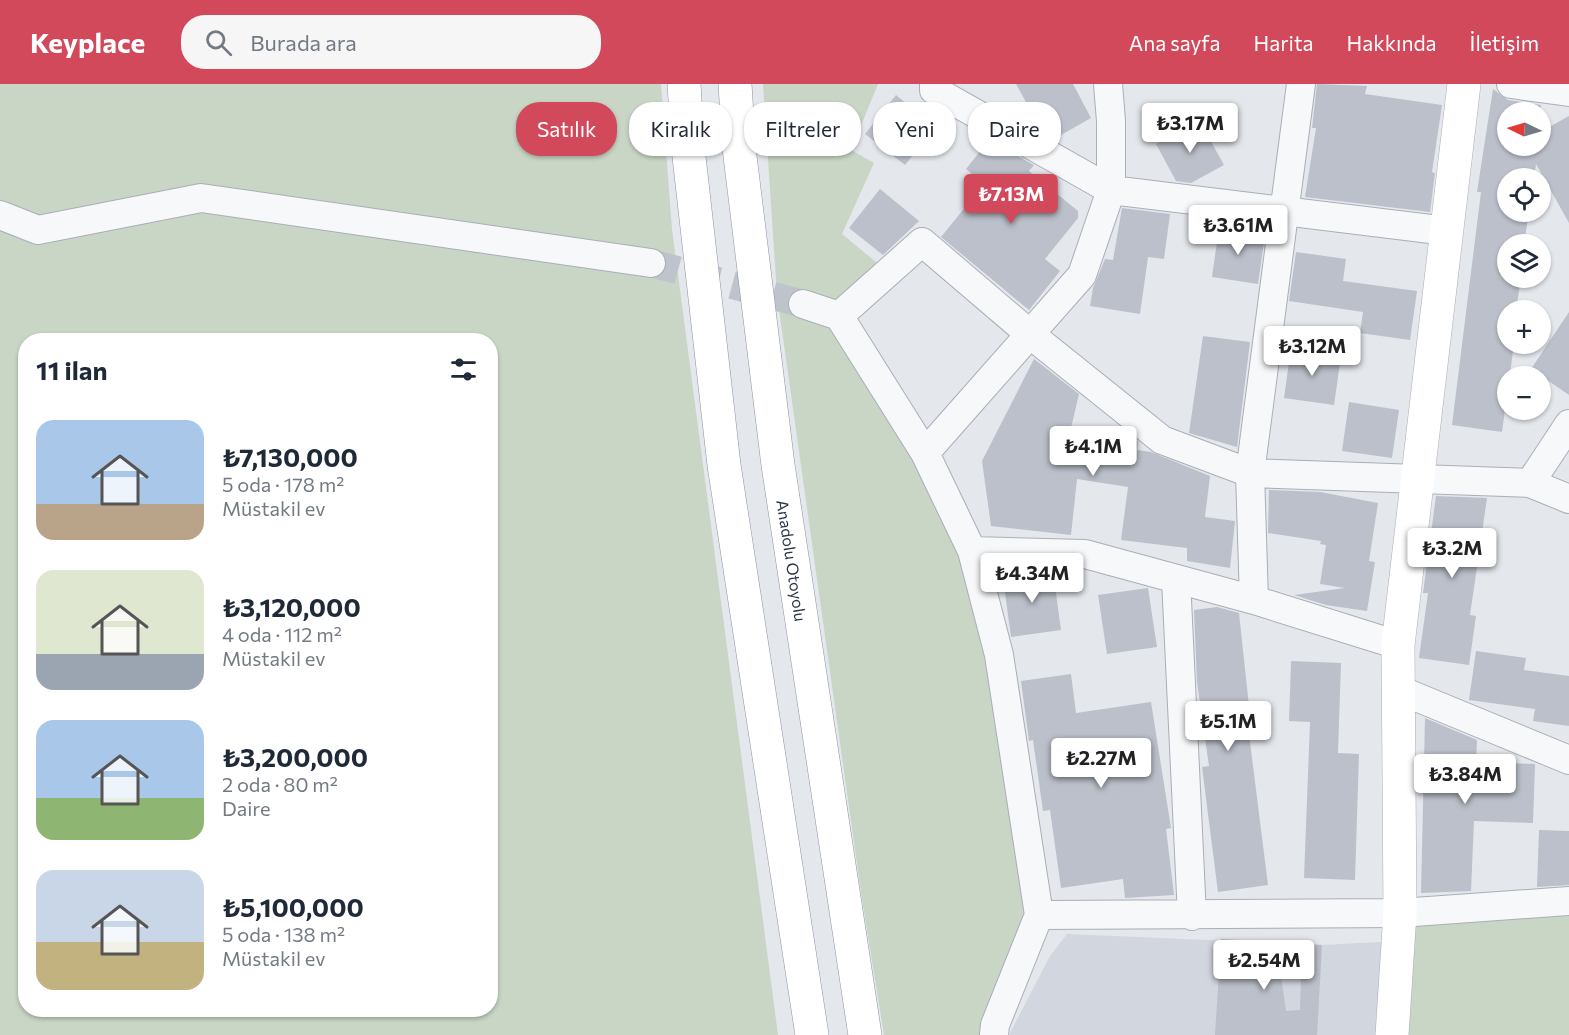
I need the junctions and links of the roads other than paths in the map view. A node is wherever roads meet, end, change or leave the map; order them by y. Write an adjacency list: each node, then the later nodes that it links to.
1 (684, 84): 33 (main road)
2 (735, 84): 34 (main road, Anadolu Otoyolu)
3 (934, 84): 9 (street)
4 (1108, 84): 9 (street)
5 (1301, 84): 10 (street)
6 (1464, 84): 12 (main road)
7 (1511, 84): 8 (street)
8 (1569, 92)
9 (1111, 190): 10 (street); 16 (street)
10 (1284, 213): 12 (street); 19 (street)
11 (0, 214): 13 (street)
12 (1447, 231): 20 (main road)
13 (651, 263)
14 (803, 304): 15 (street)
15 (839, 316): 16 (street); 18 (street)
16 (1032, 335): 18 (street); 19 (street)
17 (1569, 424): 21 (street)
18 (925, 453): 23 (street)
19 (1250, 472): 20 (street); 25 (street)
20 (1417, 477): 21 (street); 26 (main road)
21 (1530, 483): 22 (street)
22 (1569, 499)
23 (972, 551): 24 (street); 31 (street)
24 (1176, 579): 25 (street); 32 (street)
25 (1254, 600): 26 (street)
26 (1398, 645): 27 (main road)
27 (1397, 688): 28 (street); 30 (main road)
28 (1569, 760)
29 (1569, 901): 30 (street)
30 (1400, 913): 32 (street); 36 (main road)
31 (1039, 915): 32 (street); 35 (street)
32 (1192, 916)
33 (813, 1035)
34 (865, 1035)
35 (994, 1035)
36 (1392, 1035)

